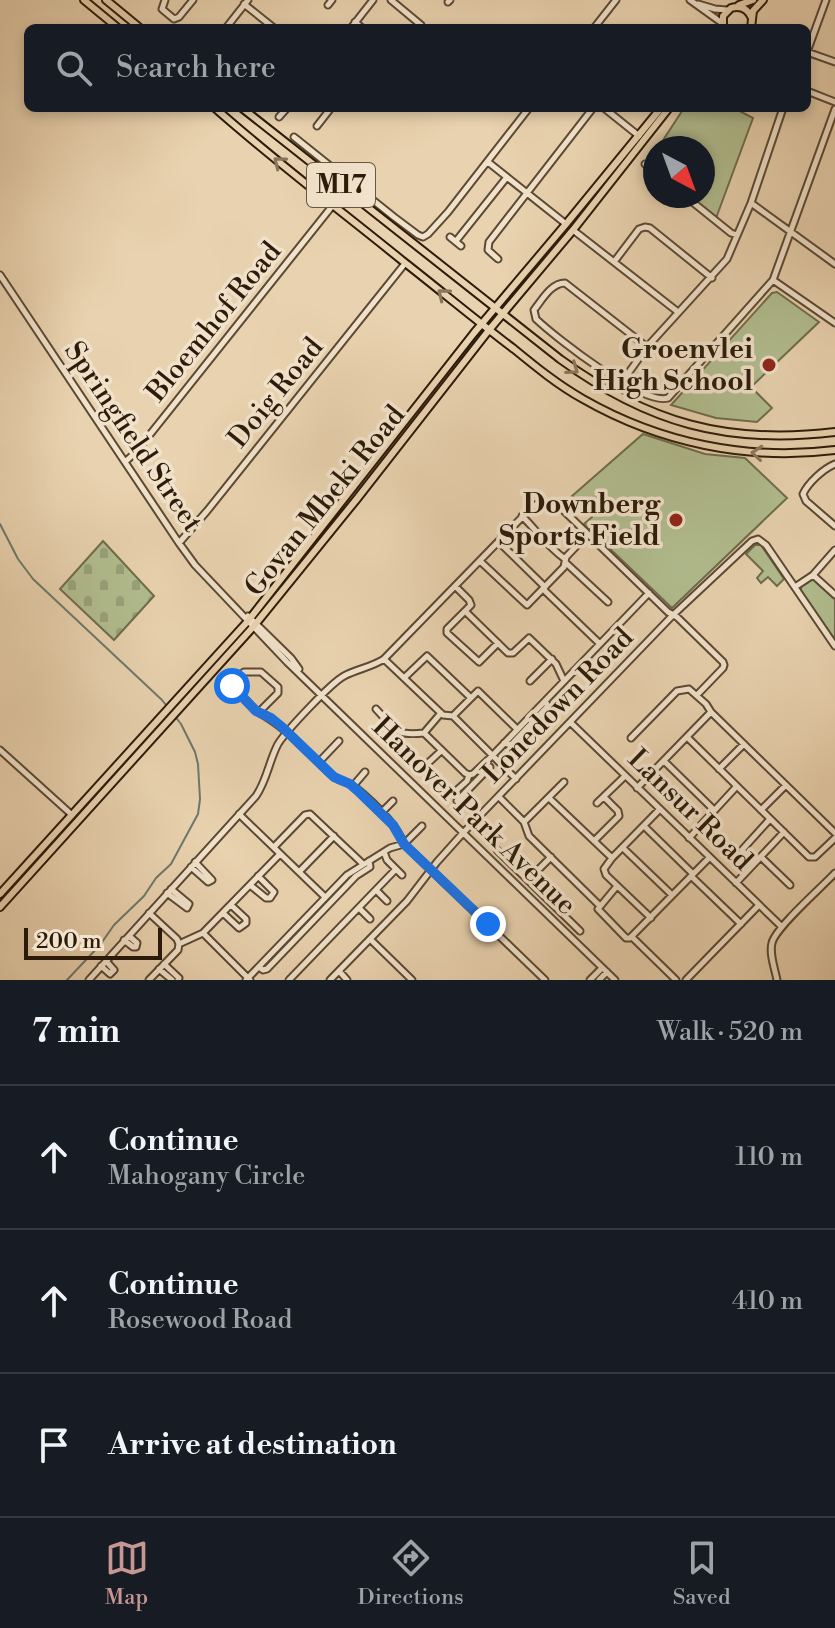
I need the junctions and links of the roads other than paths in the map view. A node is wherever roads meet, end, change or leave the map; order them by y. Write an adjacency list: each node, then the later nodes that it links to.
1 (84, 0): 15 (main road)
2 (106, 0): 16 (main road)
3 (165, 0): 4 (street)
4 (193, 0)
5 (373, 0): 19 (street)
6 (391, 0): 20 (street)
7 (616, 0): 21 (street)
8 (753, 0): 13 (main road)
9 (763, 0): 24 (main road)
10 (826, 0): 25 (street)
11 (692, 1): 14 (street); 22 (street)
12 (246, 2): 17 (street); 18 (street)
13 (735, 7): 14 (main road); 24 (main road)
14 (727, 10): 23 (main road)
15 (113, 24)
16 (135, 24)
17 (229, 24)
18 (270, 24)
19 (354, 24)
20 (420, 24)
21 (597, 24)
22 (721, 24)
23 (723, 24)
24 (753, 24)
25 (811, 41)
26 (811, 53): 27 (street)
27 (835, 62)
28 (811, 93): 29 (street)
29 (835, 102)
30 (835, 109): 53 (street)
31 (220, 112): 49 (main road, M17, one-way to 31)
32 (247, 112): 66 (main road, M17)
33 (283, 112): 41 (street)
34 (328, 112): 42 (street)
35 (526, 112): 45 (street)
36 (590, 112): 47 (street)
37 (609, 112): 43 (street)
38 (658, 112): 43 (main road, Govan Mbeki Road)
39 (666, 112): 52 (main road, Govan Mbeki Road)
40 (782, 112): 48 (street)
41 (279, 117)
42 (317, 126)
43 (639, 136): 51 (main road, Govan Mbeki Road)
44 (294, 137): 45 (street)
45 (488, 162): 46 (street)
46 (507, 177): 47 (street); 56 (street)
47 (527, 193): 51 (street); 59 (street)
48 (751, 203): 53 (street); 54 (street)
49 (333, 205): 70 (main road, M17, one-way to 49); 76 (street, Bloemhof Road)
50 (700, 208): 54 (street)
51 (566, 224): 66 (main road, Govan Mbeki Road)
52 (573, 230): 60 (street); 68 (main road, Govan Mbeki Road)
53 (791, 232): 61 (street); 65 (street)
54 (737, 235): 64 (street)
55 (450, 237): 56 (street)
56 (456, 241): 57 (street)
57 (461, 246)
58 (835, 254): 61 (street)
59 (498, 259)
60 (614, 262): 64 (street); 67 (street)
61 (833, 263)
62 (403, 266): 82 (street, Doig Road)
63 (0, 275): 76 (street, Springfield Street)
64 (712, 278): 67 (street)
65 (773, 280): 69 (street); 73 (street)
66 (494, 308): 68 (main road, M17); 70 (main road, Govan Mbeki Road)
67 (678, 312): 72 (street)
68 (502, 314): 71 (main road, Govan Mbeki Road); 74 (main road, M17, one-way to 74)
69 (835, 323)
70 (481, 324): 71 (main road, M17); 95 (main road, Govan Mbeki Road)
71 (489, 330): 75 (main road, M17, one-way to 71); 95 (main road, Govan Mbeki Road)
72 (647, 347): 73 (street); 73 (street)
73 (622, 382)
74 (835, 432)
75 (835, 450)
76 (125, 462): 82 (street, Springfield Street)
77 (835, 464): 79 (street)
78 (522, 516): 80 (street); 81 (street); 85 (street)
79 (835, 526)
80 (588, 534): 85 (street); 90 (street)
81 (499, 542): 84 (street); 89 (street)
82 (179, 543): 95 (street, Springfield Street)
83 (835, 550): 86 (street)
84 (480, 561): 87 (street); 89 (street)
85 (565, 561): 89 (street); 92 (street)
86 (813, 575): 88 (street); 91 (street)
87 (455, 586): 93 (street); 99 (street)
88 (795, 587): 94 (street, Lonedown Road); 98 (street)
89 (544, 588): 97 (street)
90 (649, 593): 94 (street); 97 (street)
91 (835, 595)
92 (608, 602)
93 (465, 611): 96 (street); 96 (street)
94 (673, 615): 104 (street); 114 (street, Lonedown Road)
95 (252, 622): 105 (street, Hanover Park Avenue); 112 (main road, Govan Mbeki Road)
96 (498, 643): 100 (street)
97 (600, 644): 103 (street)
98 (835, 646)
99 (384, 659): 101 (street); 105 (street)
100 (552, 659): 102 (street); 103 (street)
101 (404, 678): 106 (street); 111 (street)
102 (530, 681)
103 (564, 681): 107 (street)
104 (697, 695): 110 (street); 119 (street)
105 (322, 696): 116 (street); 159 (street, Hanover Park Avenue)
106 (471, 698): 113 (street); 115 (street)
107 (545, 701): 115 (street); 121 (street)
108 (376, 709): 117 (street)
109 (259, 712): 109 (street); 116 (street)
110 (711, 712): 118 (street); 122 (street)
111 (441, 713): 113 (street); 117 (street)
112 (169, 714): 153 (main road, Govan Mbeki Road); 198 (main road, Govan Mbeki Road)
113 (453, 716): 125 (street)
114 (570, 722): 134 (street, Lansur Road); 135 (street, Lonedown Road)
115 (517, 729): 121 (street)
116 (287, 733): 127 (street); 152 (street)
117 (424, 733): 124 (street)
118 (687, 737): 126 (street); 130 (street)
119 (631, 738)
120 (339, 741): 127 (street)
121 (504, 743): 125 (street)
122 (744, 744): 130 (street); 137 (street)
123 (0, 750): 153 (street)
124 (441, 751): 128 (street); 133 (street)
125 (492, 756): 132 (street); 135 (street)
126 (664, 761): 140 (street); 149 (street)
127 (319, 762): 138 (street)
128 (428, 763)
129 (490, 767): 132 (street)
130 (719, 769): 139 (street)
131 (365, 772): 138 (street)
132 (480, 772): 133 (street); 146 (street)
133 (469, 775): 141 (street)
134 (625, 776): 140 (street, Lansur Road); 143 (street)
135 (516, 779): 142 (street, Lonedown Road)
136 (564, 782): 144 (street)
137 (786, 785): 150 (street); 161 (street)
138 (353, 786): 151 (street)
139 (737, 786): 149 (street); 150 (street)
140 (637, 788): 148 (street, Lansur Road)
141 (457, 790)
142 (499, 797): 155 (street); 159 (street, Lonedown Road)
143 (604, 797): 147 (street); 163 (street)
144 (549, 798): 155 (street); 163 (street)
145 (393, 801): 151 (street)
146 (469, 803)
147 (597, 803)
148 (659, 810): 157 (street); 162 (street, Lansur Road)
149 (714, 810): 162 (street)
150 (761, 810): 154 (street)
151 (381, 813): 164 (street)
152 (239, 814): 165 (street); 200 (street)
153 (72, 815): 191 (main road, Govan Mbeki Road)
154 (770, 819): 158 (street); 175 (street)
155 (524, 822): 170 (street)
156 (422, 826): 164 (street)
157 (644, 826): 166 (street); 182 (street)
158 (784, 832): 161 (street); 171 (street)
159 (463, 833): 178 (street, Lonedown Road); 184 (street, Hanover Park Avenue)
160 (334, 836): 165 (street); 174 (street); 179 (street)
161 (835, 836)
162 (688, 839): 173 (street, Lansur Road)
163 (594, 841): 172 (street)
164 (404, 844): 168 (street); 178 (street)
165 (274, 847): 169 (street)
166 (623, 848): 172 (street); 192 (street)
167 (497, 850): 176 (street)
168 (384, 852): 174 (street); 177 (street)
169 (280, 854): 179 (street); 183 (street)
170 (551, 857): 185 (street); 197 (street)
171 (761, 857): 175 (street); 188 (street)
172 (612, 858): 189 (street)
173 (709, 858): 182 (street); 186 (street, Lansur Road)
174 (366, 862): 193 (street); 216 (street)
175 (754, 864): 186 (street)
176 (516, 868): 184 (street); 207 (street)
177 (396, 869): 181 (street); 190 (street)
178 (431, 869): 211 (street, Lonedown Road); 230 (street)
179 (299, 872): 193 (street)
180 (835, 873): 205 (street)
181 (402, 875)
182 (692, 875): 192 (street); 204 (street)
183 (258, 876): 187 (street); 187 (street)
184 (508, 876): 218 (street, Hanover Park Avenue)
185 (531, 877)
186 (736, 883): 196 (street, Lansur Road)
187 (250, 885): 195 (street)
188 (790, 885)
189 (617, 886): 197 (street); 202 (street)
190 (376, 890): 194 (street); 199 (street)
191 (0, 894)
192 (672, 895): 202 (street)
193 (325, 897): 216 (street)
194 (387, 901)
195 (231, 905): 201 (street); 201 (street)
196 (759, 905): 204 (street); 205 (street, Lansur Road)
197 (600, 906): 209 (street)
198 (0, 907)
199 (359, 908): 203 (street); 206 (street)
200 (149, 913): 212 (street); 222 (street)
201 (223, 913): 208 (street)
202 (651, 918): 209 (street)
203 (370, 919)
204 (741, 924): 235 (street)
205 (782, 927): 236 (street)
206 (336, 931): 210 (street); 213 (street)
207 (580, 931)
208 (203, 933): 212 (street); 221 (street)
209 (632, 937): 234 (street)
210 (342, 938)
211 (370, 939): 219 (street, Lonedown Road); 229 (street)
212 (179, 944): 215 (street)
213 (318, 950): 214 (street); 217 (street)
214 (324, 956)
215 (162, 966): 223 (street); 224 (street); 225 (street)
216 (259, 967): 221 (street)
217 (300, 969): 220 (street); 226 (street)
218 (604, 970): 231 (street); 232 (street); 233 (street, Hanover Park Avenue)
219 (339, 971): 227 (street, Lonedown Road); 228 (street)
220 (306, 975)
221 (248, 979)
222 (89, 980)
223 (149, 980)
224 (172, 980)
225 (178, 980)
226 (289, 980)
227 (330, 980)
228 (347, 980)
229 (412, 980)
230 (545, 980)
231 (590, 980)
232 (599, 980)
233 (615, 980)
234 (676, 980)
235 (686, 980)
236 (777, 980)

